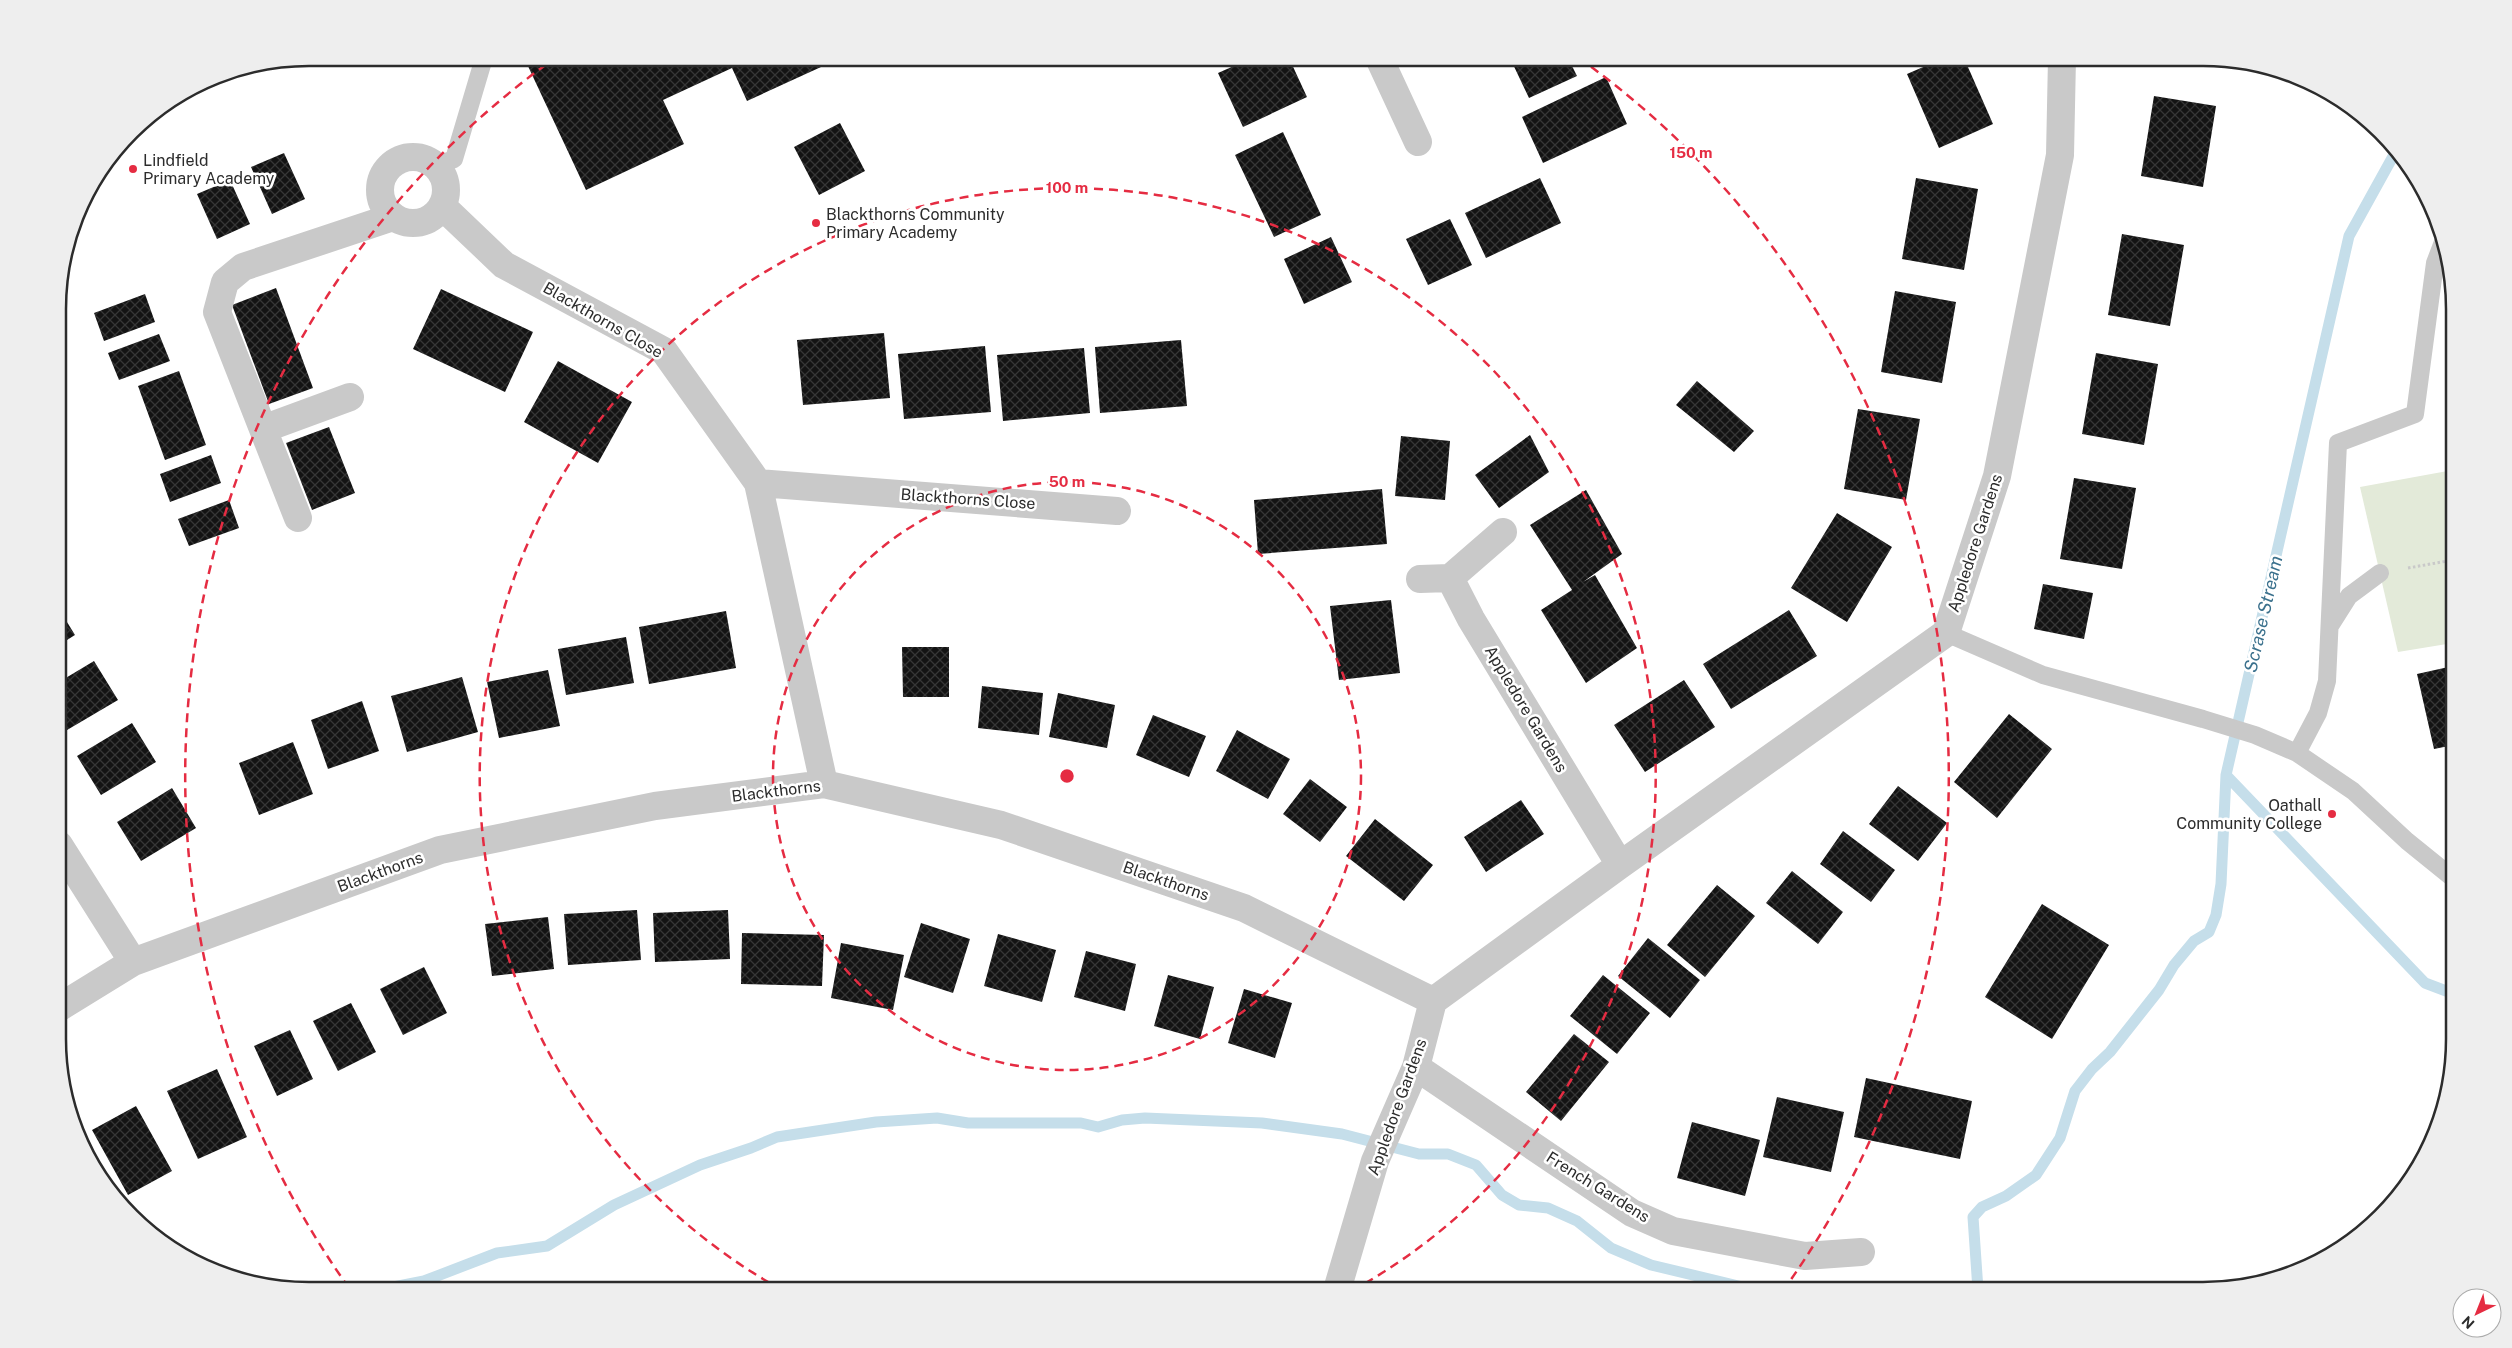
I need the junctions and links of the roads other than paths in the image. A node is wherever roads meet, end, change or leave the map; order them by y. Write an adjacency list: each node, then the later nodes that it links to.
1 (482, 66): 5 (lane)
2 (1383, 66): 4 (street)
3 (2062, 66): 19 (street, Appledore Gardens)
4 (1418, 142)
5 (436, 166): 6 (street); 7 (street)
6 (442, 206): 7 (street); 11 (street, Blackthorns Close)
7 (393, 217): 10 (street)
8 (2439, 254): 18 (lane)
9 (350, 397): 10 (street)
10 (263, 429): 13 (street)
11 (758, 483): 12 (street, Blackthorns Close); 21 (street, Blackthorns Close)
12 (1117, 511)
13 (298, 518)
14 (1503, 532): 16 (street)
15 (2380, 573): 18 (lane)
16 (1450, 578): 17 (street); 23 (street, Appledore Gardens)
17 (1420, 579)
18 (2330, 627): 20 (lane)
19 (1946, 633): 20 (lane); 23 (street, Appledore Gardens)
20 (2297, 753): 24 (lane)
21 (824, 784): 25 (street, Blackthorns); 26 (street, Blackthorns)
22 (66, 856): 25 (street)
23 (1620, 865): 26 (street, Appledore Gardens)
24 (2446, 873)
25 (133, 962): 27 (street, Blackthorns)
26 (1433, 1001): 28 (street, Appledore Gardens)
27 (66, 1003)
28 (1416, 1067): 29 (street, French Gardens); 30 (street, Appledore Gardens)
29 (1861, 1252)
30 (1339, 1282)

